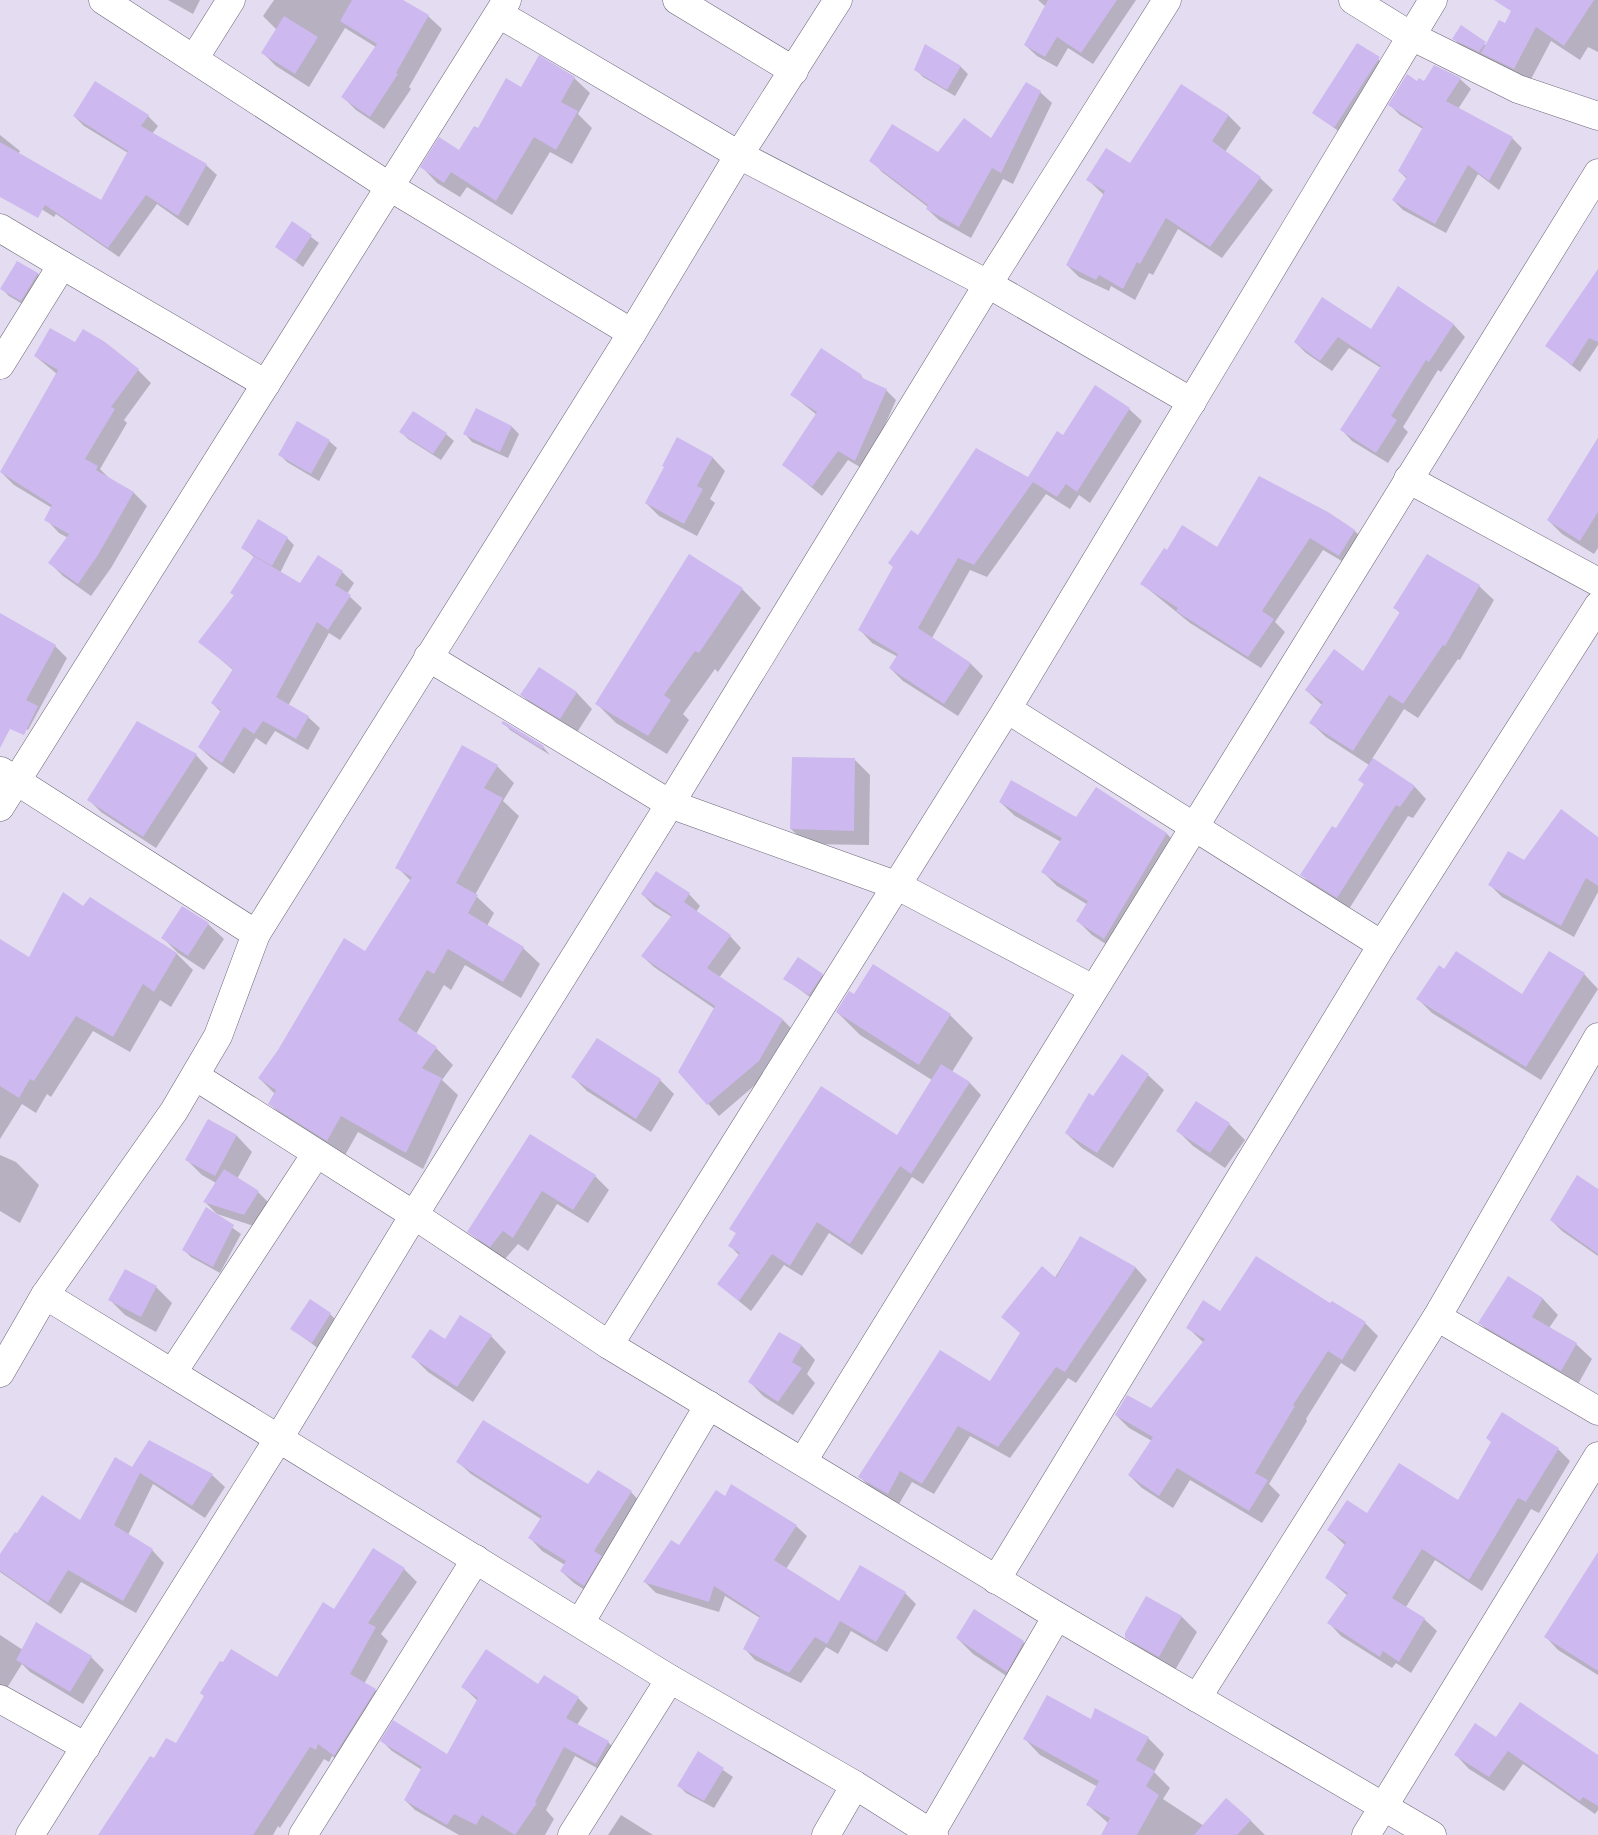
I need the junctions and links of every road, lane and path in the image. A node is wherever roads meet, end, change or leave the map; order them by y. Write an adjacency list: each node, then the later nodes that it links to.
1 (103, 0): 10 (street)
2 (231, 0): 10 (street)
3 (677, 0): 11 (street)
4 (838, 0): 11 (street)
5 (1167, 0): 18 (street)
6 (1353, 0): 9 (street)
7 (1433, 0): 9 (street)
8 (503, 7): 13 (street); 15 (street)
9 (1411, 36): 12 (street); 22 (street)
10 (194, 59): 15 (street)
11 (794, 71): 13 (street)
12 (1598, 116)
13 (739, 155): 18 (street); 19 (street)
14 (1598, 173): 23 (street)
15 (390, 187): 19 (street); 21 (street)
16 (0, 228): 17 (street)
17 (62, 265): 20 (street); 21 (street)
18 (988, 284): 22 (street); 30 (street)
19 (632, 333): 27 (street)
20 (0, 365)
21 (266, 384): 29 (street)
22 (1192, 402): 28 (street)
23 (1408, 479): 24 (street); 32 (street)
24 (1598, 582)
25 (1598, 606): 26 (street)
26 (1589, 638): 35 (street)
27 (428, 657): 30 (street); 34 (street)
28 (1007, 709): 32 (street); 33 (street)
29 (8, 775): 31 (street); 34 (street)
30 (670, 804): 33 (street); 40 (street)
31 (0, 807)
32 (1194, 826): 35 (street); 36 (street)
33 (898, 886): 36 (street); 43 (street)
34 (256, 934): 38 (street)
35 (1382, 945): 52 (street)
36 (1093, 989): 50 (street)
37 (1598, 1037): 42 (street)
38 (195, 1076): 39 (street); 41 (street)
39 (316, 1154): 40 (street); 44 (street)
40 (414, 1215): 43 (street); 48 (street)
41 (45, 1295): 44 (street); 45 (street)
42 (1437, 1317): 47 (street); 56 (street)
43 (609, 1345): 46 (street)
44 (173, 1372): 48 (street)
45 (0, 1373)
46 (709, 1405): 50 (street); 54 (street)
47 (1598, 1411)
48 (279, 1438): 51 (street); 58 (street)
49 (1598, 1456): 60 (street)
50 (803, 1461): 52 (street)
51 (476, 1559): 54 (street); 63 (street)
52 (996, 1580): 53 (street)
53 (1057, 1616): 56 (street); 61 (street)
54 (580, 1623): 55 (street)
55 (670, 1679): 59 (street); 64 (street)
56 (1197, 1698): 60 (street)
57 (0, 1699): 58 (street)
58 (86, 1747): 62 (street)
59 (855, 1785): 61 (street); 65 (street)
60 (1384, 1807): 66 (street); 67 (street)
61 (933, 1834)
62 (30, 1835)
63 (302, 1835)
64 (572, 1835)
65 (826, 1835)
66 (1366, 1835)
67 (1432, 1835)

